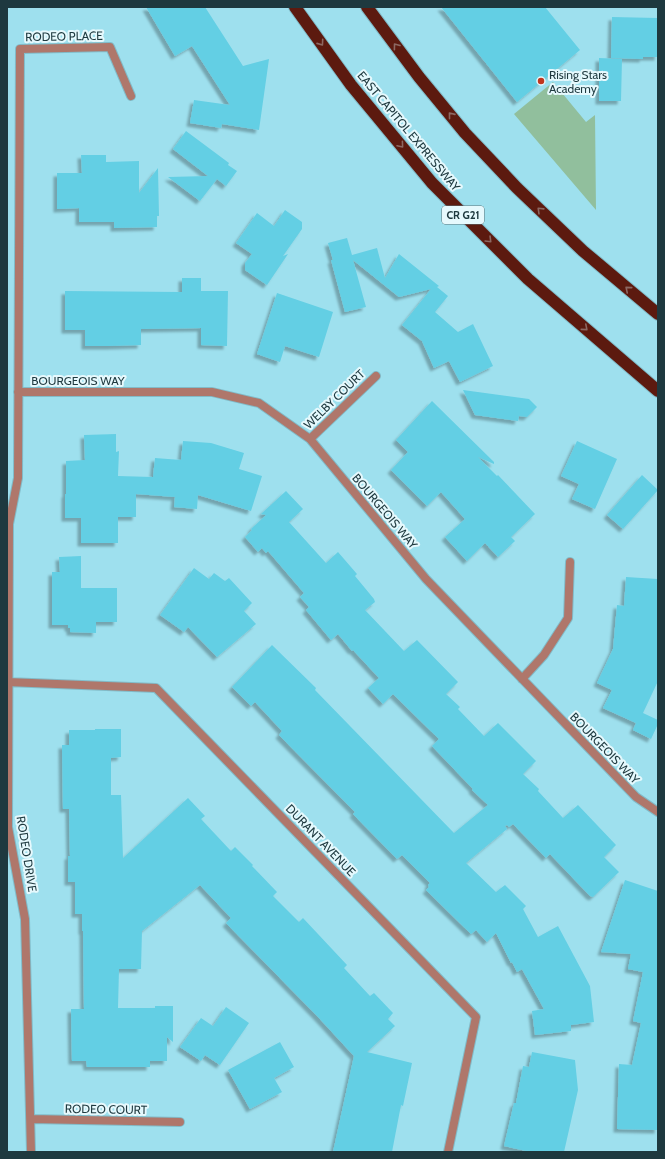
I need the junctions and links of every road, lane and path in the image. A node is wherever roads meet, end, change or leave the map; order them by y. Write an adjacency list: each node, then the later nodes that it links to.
1 (295, 7): 6 (highway, EAST CAPITOL EXPRESSWAY / CR G21, one-way to 6)
2 (367, 7): 4 (highway, one-way to 2)
3 (131, 96): 7 (street, RODEO PLACE)
4 (658, 314)
5 (376, 376): 8 (street, WELBY COURT)
6 (658, 391)
7 (18, 392): 8 (street, BOURGEOIS WAY); 11 (street, RODEO DRIVE)
8 (310, 439): 10 (street, BOURGEOIS WAY)
9 (570, 562): 10 (street)
10 (522, 679): 12 (street, BOURGEOIS WAY)
11 (8, 682): 13 (street, RODEO DRIVE); 16 (street, DURANT AVENUE)
12 (658, 812)
13 (31, 1119): 14 (street, RODEO COURT); 15 (street, RODEO DRIVE)
14 (180, 1122)
15 (31, 1152)
16 (448, 1152)

